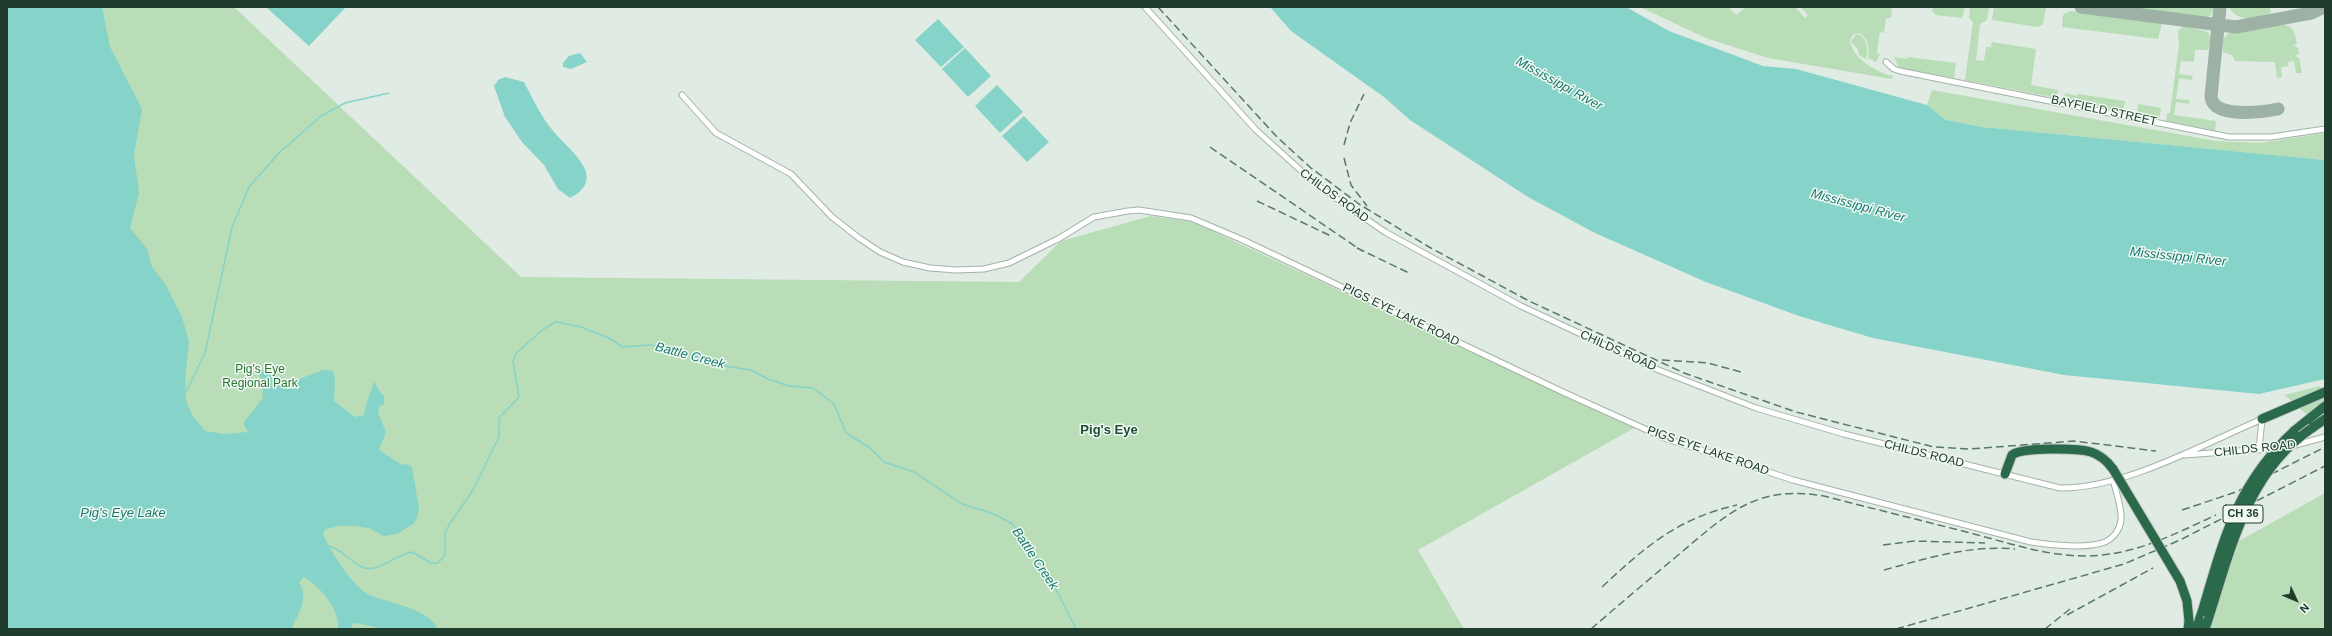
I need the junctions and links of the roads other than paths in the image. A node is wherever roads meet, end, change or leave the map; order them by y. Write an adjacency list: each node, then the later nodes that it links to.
1 (1144, 7): 12 (street, CHILDS ROAD)
2 (1886, 62): 4 (street, BAYFIELD STREET)
3 (682, 95): 13 (street, PIGS EYE LAKE ROAD)
4 (2325, 129)
5 (2325, 392): 7 (highway)
6 (2325, 406): 15 (highway, CH 36, bridge)
7 (2262, 419): 10 (street); 11 (street, CHILDS ROAD)
8 (2325, 419): 16 (highway, CH 36, bridge)
9 (2325, 437): 10 (street, CHILDS ROAD)
10 (2259, 450): 11 (street, CHILDS ROAD)
11 (2184, 455): 13 (street, CHILDS ROAD)
12 (2005, 474): 13 (street, CHILDS ROAD); 14 (highway, bridge)
13 (2113, 480)
14 (2188, 625)
15 (2196, 629)
16 (2205, 629)

